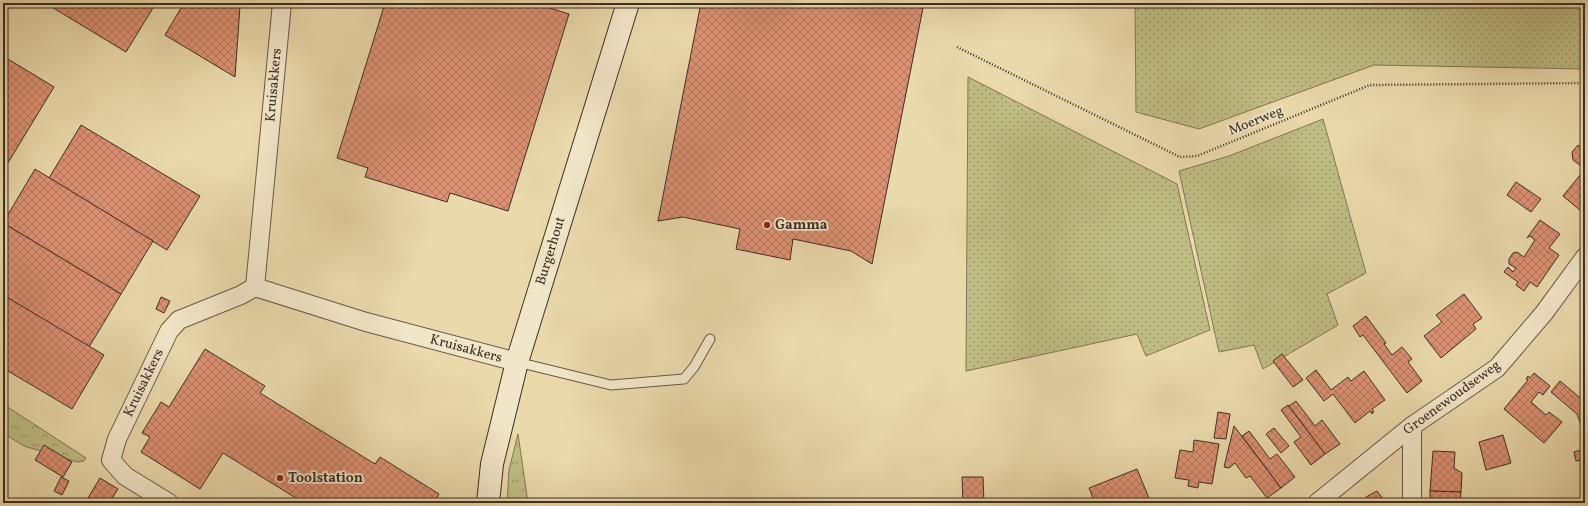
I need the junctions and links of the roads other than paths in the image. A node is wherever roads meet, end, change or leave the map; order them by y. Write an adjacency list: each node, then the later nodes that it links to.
1 (282, 3): 4 (street, Kruisakkers)
2 (628, 3): 6 (street, Burgerhout)
3 (1585, 257): 7 (street, Groenewoudseweg)
4 (255, 287): 6 (street, Kruisakkers); 8 (street, Kruisakkers)
5 (710, 339): 6 (lane)
6 (516, 362): 9 (street, Burgerhout)
7 (1412, 426): 10 (street, Groenewoudseweg); 11 (street)
8 (169, 503)
9 (488, 503)
10 (1317, 503)
11 (1412, 503)

